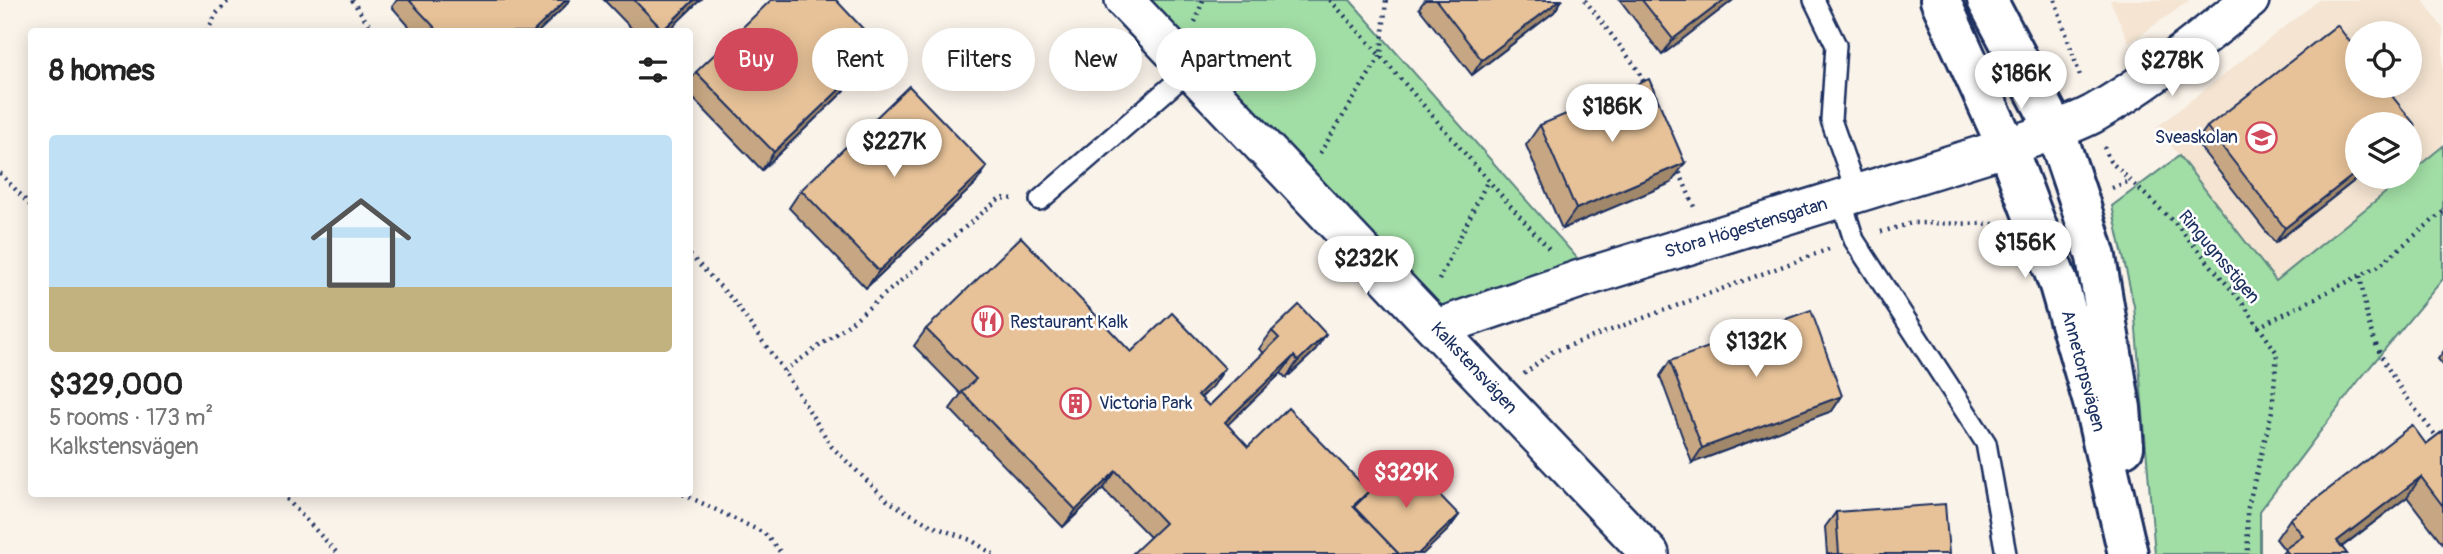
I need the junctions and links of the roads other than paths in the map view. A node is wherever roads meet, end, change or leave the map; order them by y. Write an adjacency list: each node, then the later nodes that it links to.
1 (1124, 0): 6 (street, Kalkstensvägen)
2 (1814, 0): 11 (lane)
3 (1940, 0): 10 (main road, Annetorpsvägen)
4 (1987, 0): 9 (main road, Annetorpsvägen)
5 (2250, 0): 9 (street, Stora Högestensgatan)
6 (1156, 35)
7 (1166, 91): 12 (lane)
8 (1208, 91): 13 (street, Kalkstensvägen)
9 (2055, 129): 10 (street, Stora Högestensgatan); 16 (main road, Annetorpsvägen)
10 (2007, 148): 11 (street, Stora Högestensgatan); 16 (main road, Annetorpsvägen)
11 (1849, 196): 13 (street, Stora Högestensgatan); 15 (lane)
12 (1040, 200)
13 (1437, 328): 14 (street, Kalkstensvägen)
14 (1650, 554)
15 (2006, 554)
16 (2129, 554)

